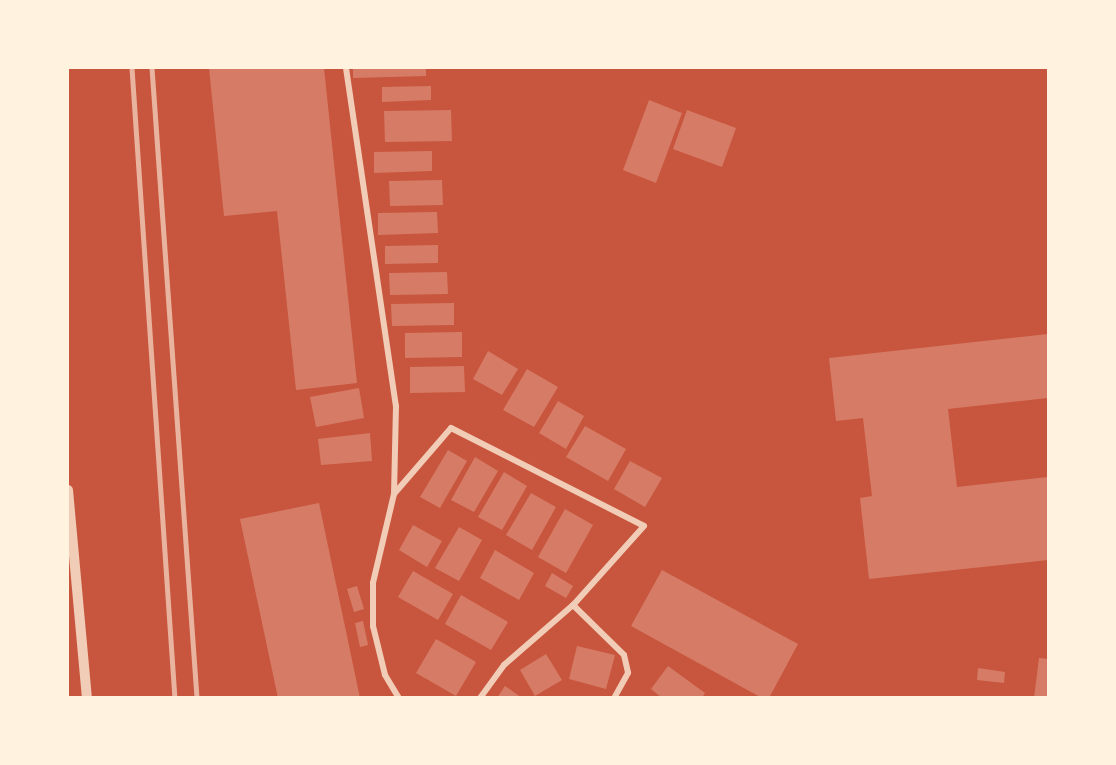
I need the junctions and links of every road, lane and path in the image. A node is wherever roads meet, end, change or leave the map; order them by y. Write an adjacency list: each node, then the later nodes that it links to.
1 (346, 68): 3 (street)
2 (68, 490): 4 (street)
3 (394, 494): 6 (street); 8 (street)
4 (68, 506): 5 (street)
5 (72, 592): 7 (street)
6 (573, 605): 9 (street); 10 (street)
7 (87, 698)
8 (399, 698)
9 (480, 698)
10 (614, 698)

